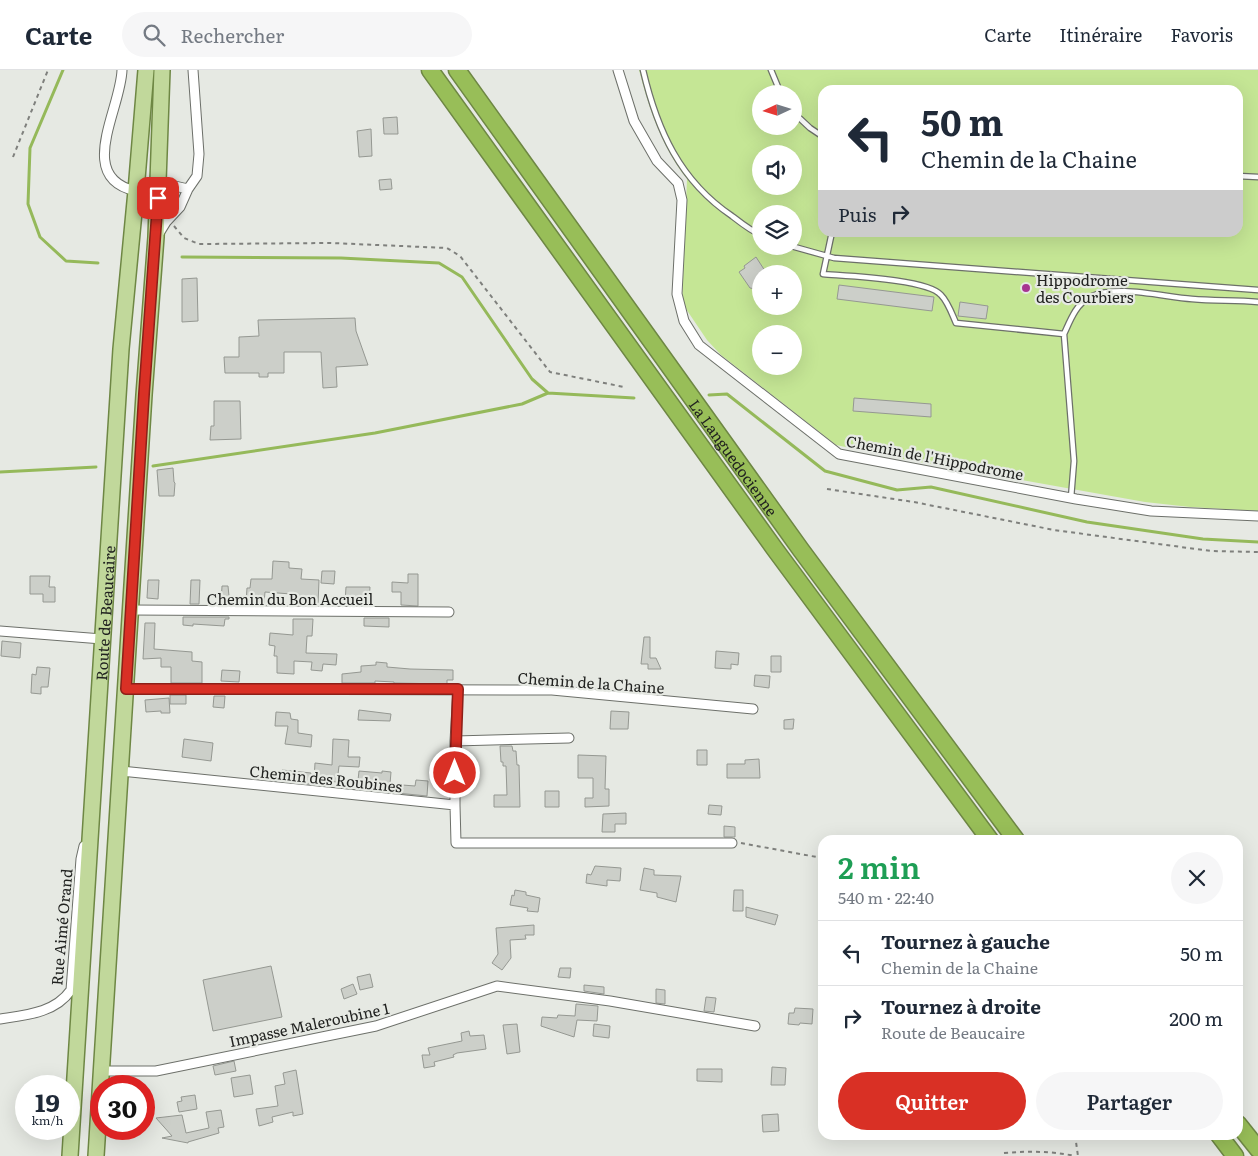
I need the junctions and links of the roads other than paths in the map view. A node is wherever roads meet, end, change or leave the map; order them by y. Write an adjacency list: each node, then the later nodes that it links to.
1 (122, 70): 17 (street)
2 (146, 70): 17 (main road, Route de Beaucaire)
3 (162, 70): 14 (main road, Route de Beaucaire)
4 (193, 70): 16 (street)
5 (430, 70): 40 (highway, La Languedocienne)
6 (457, 70): 41 (highway, La Languedocienne)
7 (618, 70): 26 (street, Chemin de l'Hippodrome)
8 (644, 70): 18 (lane)
9 (771, 70): 10 (lane)
10 (777, 85)
11 (802, 121): 12 (lane)
12 (818, 133)
13 (1243, 176): 15 (lane)
14 (159, 178): 16 (street); 19 (main road, Route de Beaucaire)
15 (1258, 178)
16 (188, 189): 19 (street)
17 (136, 191): 31 (main road, Route de Beaucaire)
18 (752, 229)
19 (156, 237): 28 (main road, Route de Beaucaire)
20 (831, 237): 22 (lane)
21 (802, 249): 22 (lane)
22 (827, 257): 23 (lane); 25 (lane)
23 (1258, 290)
24 (1258, 302): 25 (lane)
25 (1064, 334): 26 (lane)
26 (1071, 498): 27 (street, Chemin de l'Hippodrome)
27 (1258, 516)
28 (131, 610): 29 (street, Chemin du Bon Accueil); 32 (main road, Route de Beaucaire)
29 (449, 612)
30 (0, 631): 31 (street)
31 (102, 639): 39 (main road, Route de Beaucaire)
32 (126, 689): 33 (street, Chemin de la Chaine); 37 (main road, Route de Beaucaire)
33 (458, 689): 34 (street, Chemin de la Chaine); 36 (street)
34 (753, 709)
35 (568, 738): 36 (street)
36 (455, 741): 38 (street)
37 (121, 771): 38 (street, Chemin des Roubines); 45 (main road, Route de Beaucaire)
38 (455, 805): 42 (street)
39 (90, 819): 43 (street, Rue Aimé Orand); 49 (main road, Route de Beaucaire)
40 (986, 835)
41 (1012, 835)
42 (732, 843)
43 (0, 1019)
44 (755, 1026): 45 (street, Impasse Maleroubine 1)
45 (101, 1071): 50 (main road, Route de Beaucaire)
46 (1243, 1130): 48 (highway)
47 (1222, 1140): 51 (highway)
48 (1258, 1149)
49 (70, 1156)
50 (96, 1156)
51 (1235, 1156)

